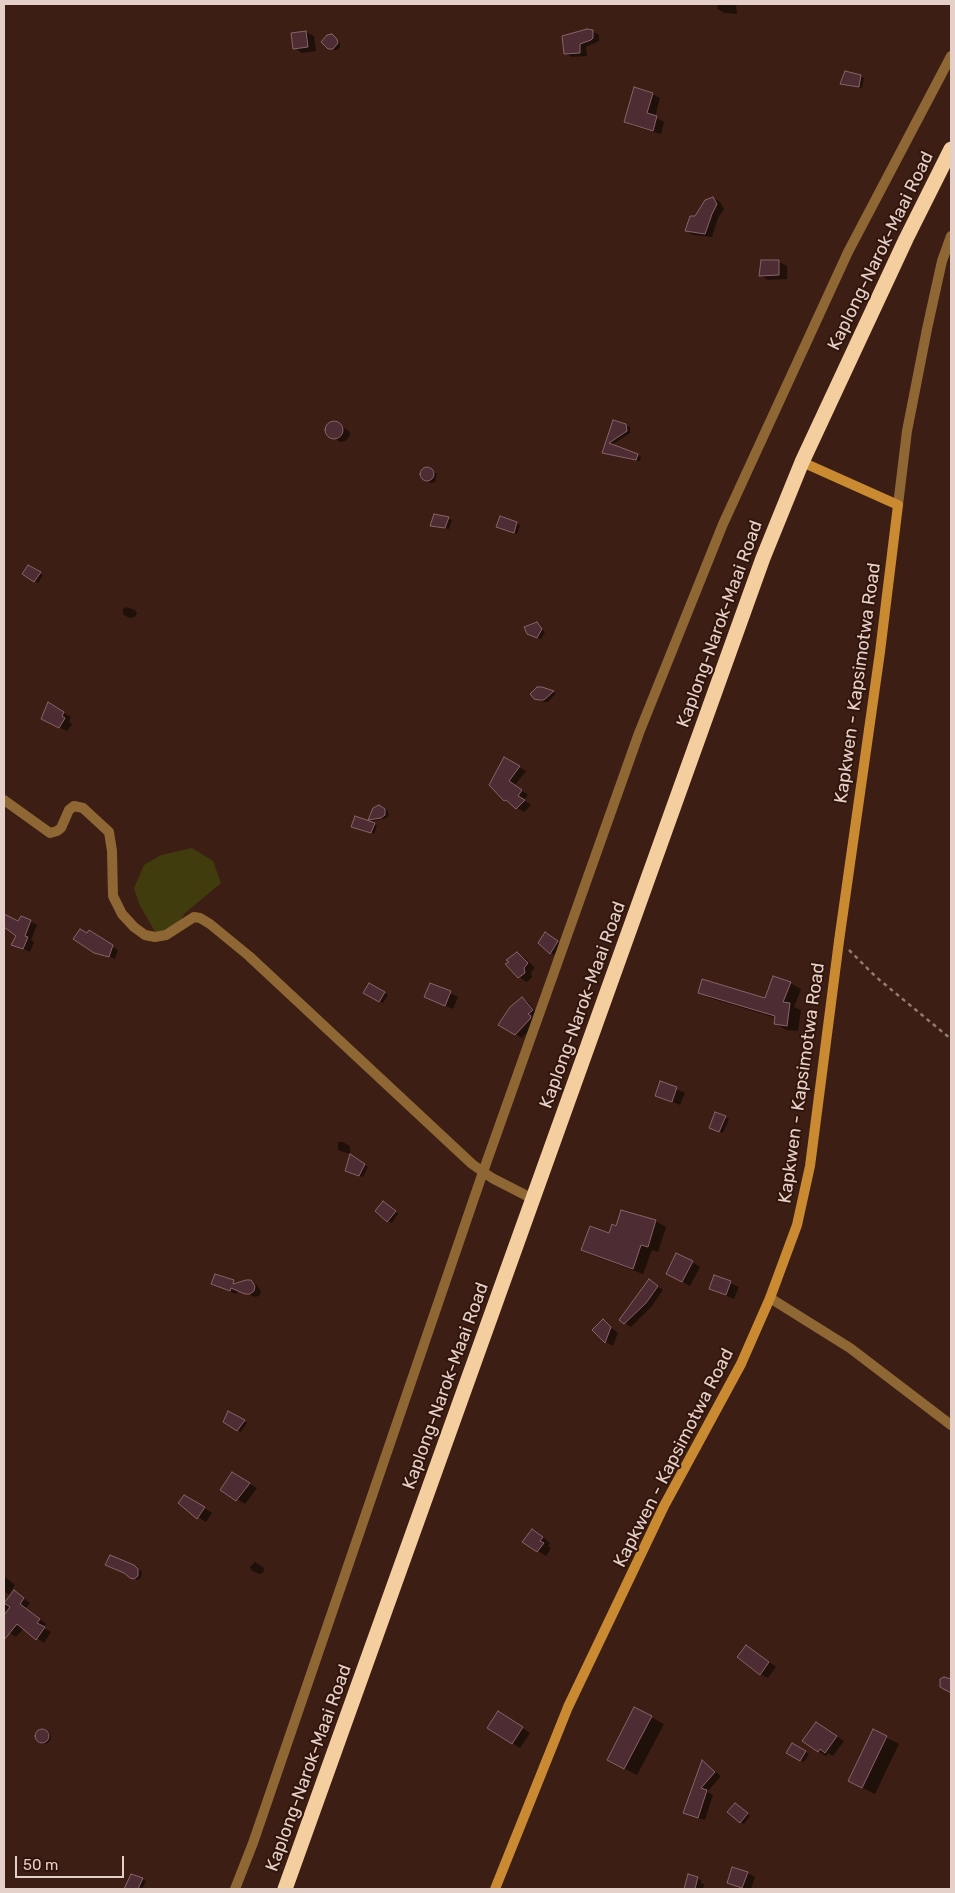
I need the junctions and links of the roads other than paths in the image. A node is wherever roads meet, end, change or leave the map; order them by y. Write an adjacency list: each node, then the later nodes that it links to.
1 (951, 56): 7 (street)
2 (951, 149): 4 (highway, Kaplong-Narok-Maai Road)
3 (951, 236): 5 (street)
4 (802, 462): 5 (street); 8 (highway, Kaplong-Narok-Maai Road)
5 (898, 505): 9 (street, Kapkwen - Kapsimotwa Road)
6 (4, 800): 7 (street)
7 (483, 1172): 8 (street); 11 (street)
8 (533, 1199): 12 (highway, Kaplong-Narok-Maai Road)
9 (770, 1298): 10 (street); 13 (street, Kapkwen - Kapsimotwa Road)
10 (951, 1425)
11 (235, 1889)
12 (285, 1889)
13 (495, 1889)

